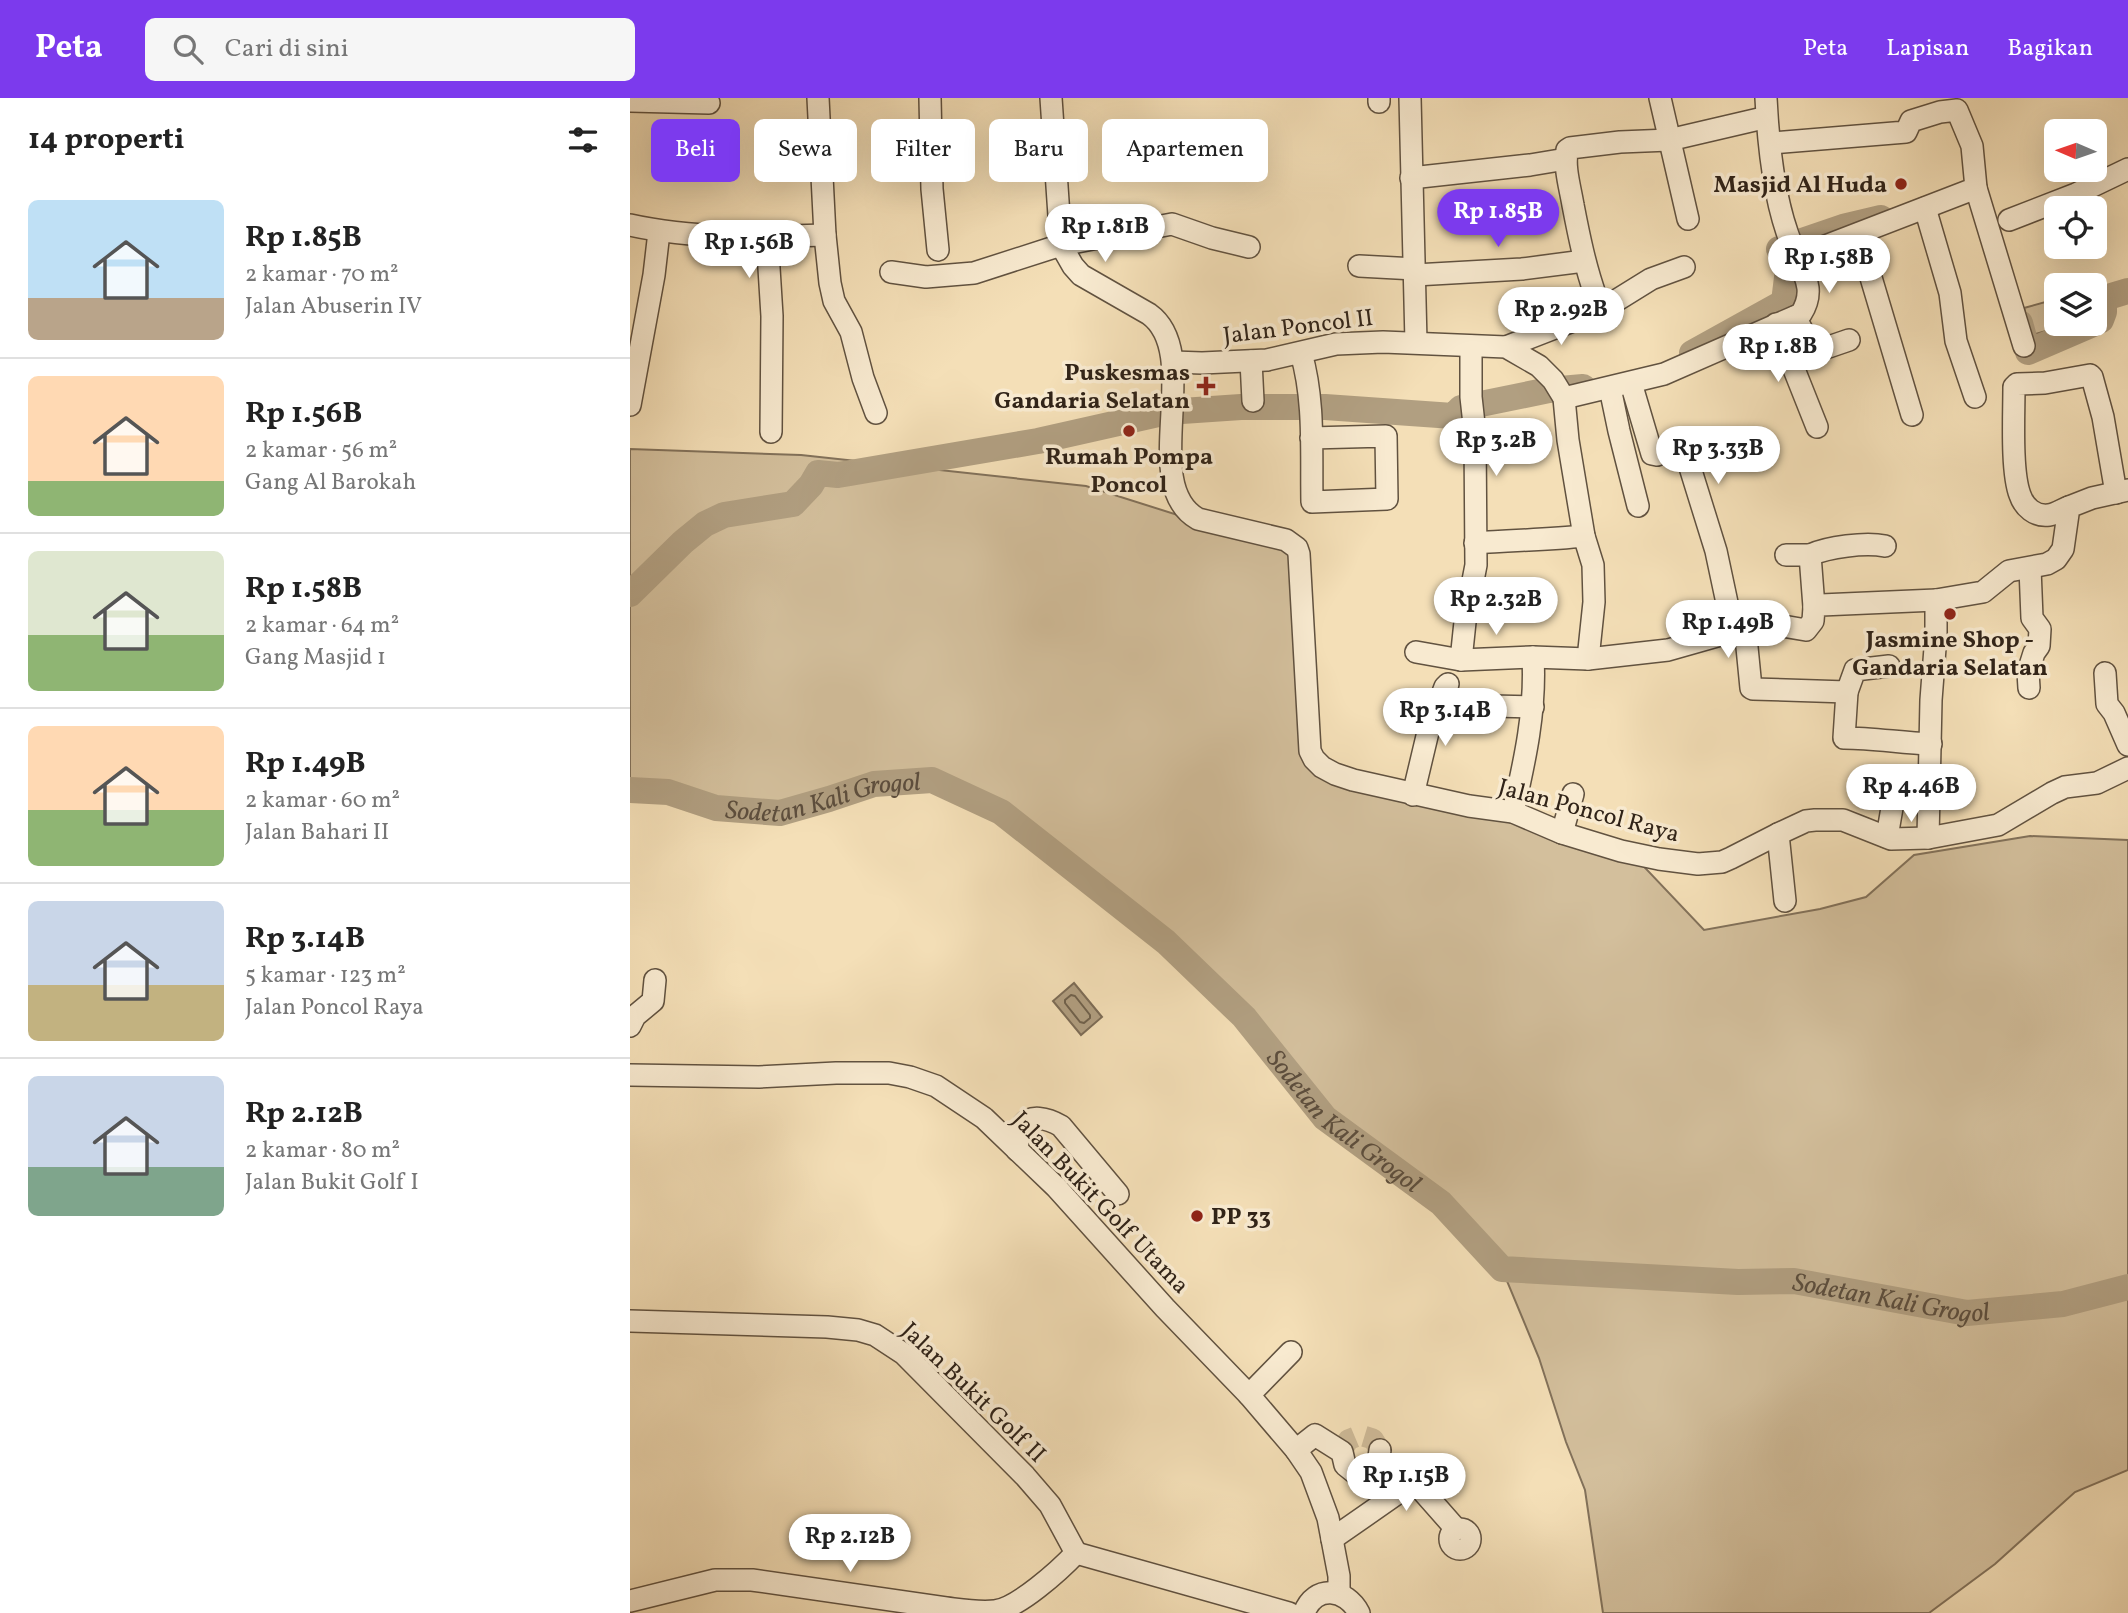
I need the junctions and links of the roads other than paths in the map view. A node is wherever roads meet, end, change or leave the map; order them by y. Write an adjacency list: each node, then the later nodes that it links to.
1 (818, 98): 23 (street)
2 (930, 98): 27 (street)
3 (1051, 98): 25 (street)
4 (1410, 98): 15 (street)
5 (1660, 98): 11 (street)
6 (1766, 98): 12 (street)
7 (630, 101): 8 (street)
8 (709, 103)
9 (1955, 104): 12 (street); 16 (street)
10 (1759, 119): 11 (street)
11 (1669, 140): 13 (street); 18 (street)
12 (1771, 143): 28 (street)
13 (1566, 159): 15 (street); 29 (street)
14 (2128, 169): 19 (street)
15 (1412, 178): 33 (street)
16 (1975, 184): 17 (street); 39 (street)
17 (1925, 208): 22 (street); 47 (street)
18 (1688, 219)
19 (2009, 220)
20 (630, 225): 21 (street)
21 (659, 232): 24 (street); 49 (street)
22 (1858, 234): 28 (street); 51 (street)
23 (825, 235): 24 (street); 50 (street)
24 (767, 236): 54 (street)
25 (1061, 245): 26 (street); 32 (street); 43 (street, Jalan Poncol Raya)
26 (1250, 247)
27 (938, 250)
28 (1795, 251): 35 (street)
29 (1584, 261): 33 (street); 34 (street)
30 (1359, 266): 33 (street)
31 (1684, 268): 40 (street)
32 (891, 272)
33 (1415, 272): 37 (street)
34 (1596, 297)
35 (1786, 321): 36 (street); 44 (street); 53 (street)
36 (1849, 340)
37 (1416, 342): 38 (street, Jalan Poncol II); 41 (street, Jalan Poncol II)
38 (1471, 346): 40 (street, Jalan Poncol II); 59 (street)
39 (2024, 346)
40 (1506, 347): 46 (street, Jalan Poncol II)
41 (1301, 353): 42 (street, Jalan Poncol II); 52 (street)
42 (1251, 361): 43 (street, Jalan Poncol II); 48 (street)
43 (1173, 362): 82 (street, Jalan Poncol Raya)
44 (1631, 383): 45 (street); 66 (street)
45 (1610, 388): 46 (street); 56 (street)
46 (1561, 392): 58 (street)
47 (1975, 397)
48 (1252, 401)
49 (630, 405)
50 (876, 413)
51 (1912, 415)
52 (1311, 418): 52 (street)
53 (1818, 427)
54 (771, 432)
55 (2122, 491): 57 (street); 57 (street)
56 (1638, 506)
57 (2069, 507): 63 (street)
58 (1584, 536): 59 (street); 69 (street)
59 (1475, 542): 70 (street)
60 (1885, 547): 62 (street)
61 (1786, 555): 62 (street)
62 (1810, 555): 65 (street)
63 (2030, 568): 64 (street); 74 (street)
64 (1936, 600): 65 (street); 78 (street)
65 (1814, 607): 66 (street)
66 (1739, 629): 69 (street); 75 (street)
67 (1416, 652): 70 (street)
68 (1533, 657): 69 (street); 70 (street); 77 (street)
69 (1588, 659)
70 (1461, 660)
71 (1889, 666): 75 (street)
72 (2105, 673): 79 (street)
73 (1448, 684): 82 (street)
74 (2029, 688)
75 (1847, 692): 78 (street)
76 (1491, 706): 77 (street)
77 (1533, 707): 84 (street)
78 (1931, 744): 88 (street)
79 (2128, 745)
80 (2128, 768): 88 (street, Jalan Poncol Raya)
81 (1573, 794): 85 (street)
82 (1413, 795): 84 (street, Jalan Poncol Raya)
83 (1894, 802): 87 (street)
84 (1513, 812): 85 (street, Jalan Poncol Raya)
85 (1562, 833): 86 (street, Jalan Poncol Raya)
86 (1778, 834): 87 (street, Jalan Poncol Raya); 89 (street)
87 (1887, 837): 88 (street, Jalan Poncol Raya)
88 (1928, 838)
89 (1784, 901)
90 (655, 980): 91 (street)
91 (630, 1027)
92 (630, 1075): 93 (street, Jalan Bukit Golf Utama)
93 (1017, 1150): 94 (street); 97 (street, Jalan Bukit Golf Utama)
94 (1118, 1194)
95 (630, 1321): 102 (street, Jalan Bukit Golf II)
96 (1291, 1352): 97 (street)
97 (1249, 1395): 98 (street, Jalan Bukit Golf Utama)
98 (1296, 1450): 99 (street); 101 (street, Jalan Bukit Golf Utama)
99 (1380, 1450)
100 (1456, 1529): 101 (street)
101 (1332, 1539): 103 (street, Jalan Bukit Golf Utama)
102 (1076, 1553): 104 (street); 105 (street)
103 (1339, 1593): 106 (street); 107 (street)
104 (630, 1601)
105 (1289, 1613)
106 (1304, 1613)
107 (1359, 1613)

